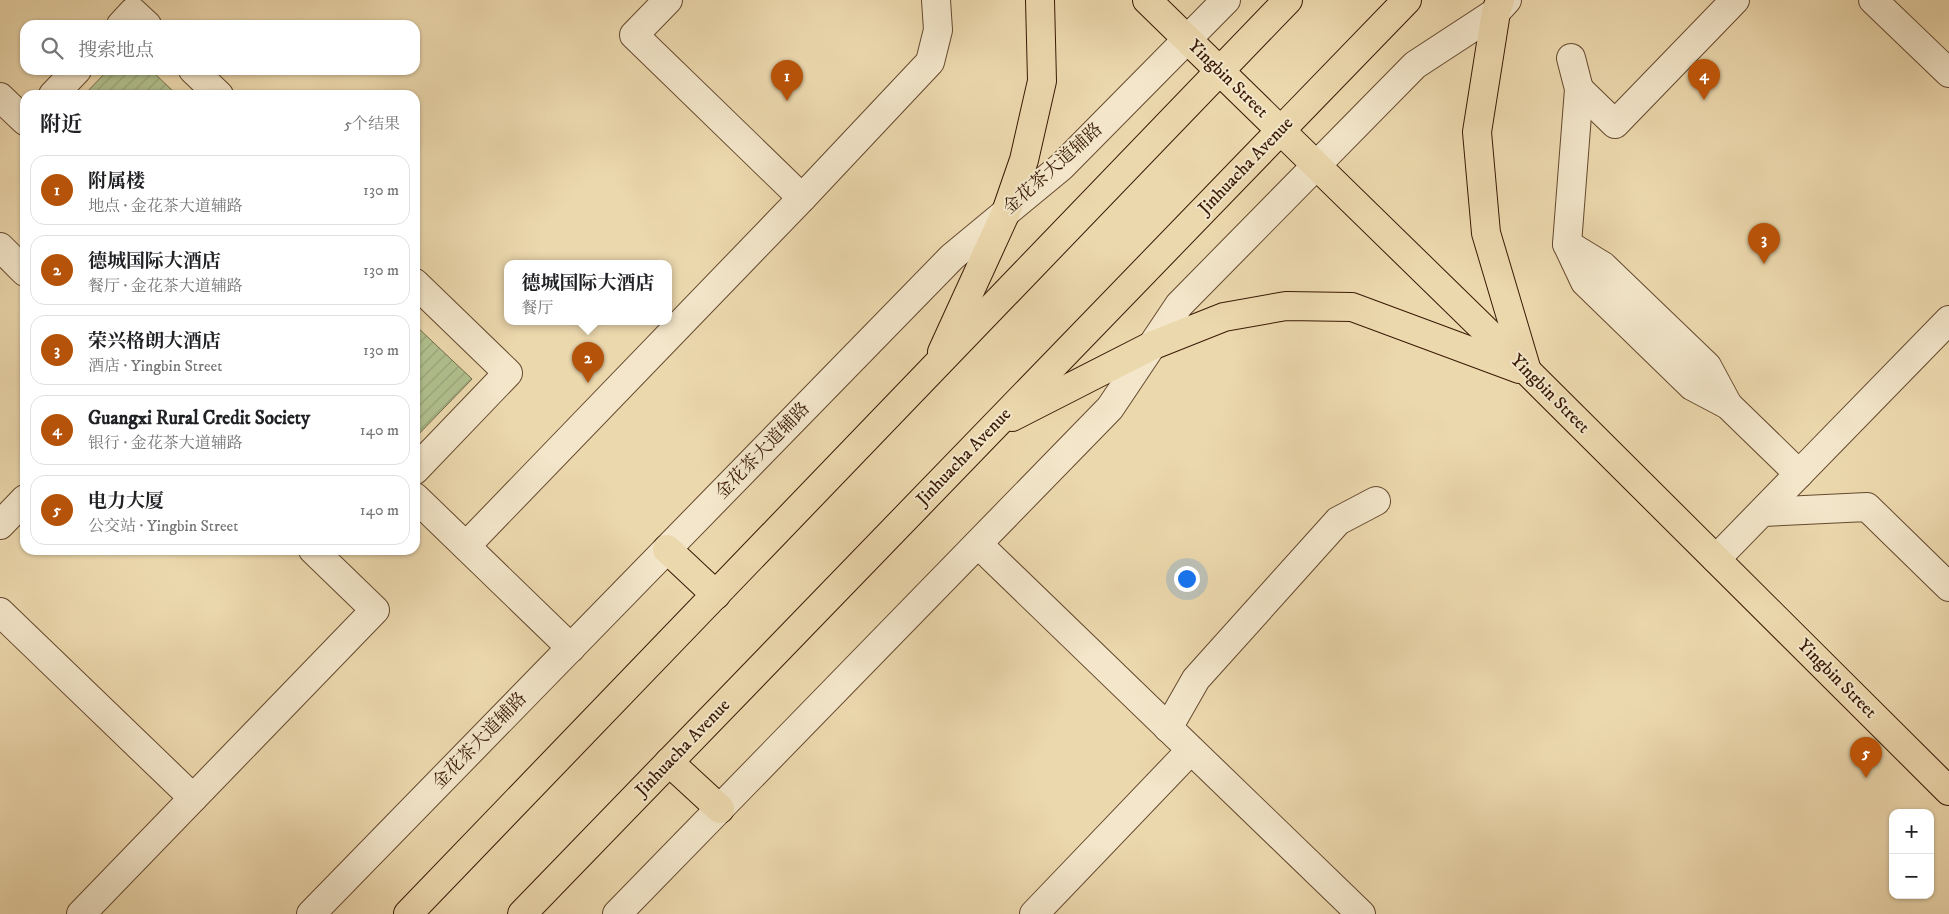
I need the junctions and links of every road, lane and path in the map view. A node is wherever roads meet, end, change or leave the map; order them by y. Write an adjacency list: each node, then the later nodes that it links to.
1 (668, 0): 26 (street)
2 (936, 0): 26 (street)
3 (1040, 0): 27 (main road)
4 (1146, 0): 13 (main road, Yingbin Street)
5 (1226, 0): 13 (street, 金花茶大道辅路)
6 (1288, 0): 15 (main road)
7 (1407, 0): 24 (main road, Jinhuacha Avenue)
8 (1735, 0): 19 (street)
9 (1874, 0): 16 (street)
10 (1501, 4): 25 (street); 34 (main road)
11 (126, 20): 12 (street)
12 (142, 20)
13 (1187, 39): 15 (main road, Yingbin Street); 27 (street, 金花茶大道辅路)
14 (1571, 58): 19 (street)
15 (1220, 71): 24 (main road, Yingbin Street); 33 (main road)
16 (1949, 73)
17 (72, 75): 20 (street)
18 (198, 75): 21 (street)
19 (1579, 89): 37 (street)
20 (58, 90)
21 (214, 90)
22 (0, 97): 23 (street)
23 (20, 116)
24 (1281, 129): 25 (main road, Yingbin Street); 35 (main road, Jinhuacha Avenue)
25 (1317, 164): 32 (street); 34 (main road, Yingbin Street)
26 (802, 198): 44 (street)
27 (1006, 212): 33 (main road); 45 (street, 金花茶大道辅路)
28 (0, 248): 29 (street)
29 (20, 267)
30 (420, 288): 36 (street)
31 (1949, 320): 37 (street)
32 (1151, 346): 34 (main road); 35 (main road); 43 (street)
33 (933, 370): 49 (main road)
34 (1528, 372): 47 (main road, Yingbin Street)
35 (992, 428): 54 (main road, Jinhuacha Avenue)
36 (420, 465)
37 (1799, 474): 41 (street)
38 (1376, 501): 52 (street)
39 (420, 502): 44 (street)
40 (20, 504): 42 (street)
41 (1762, 512): 47 (street); 48 (street)
42 (0, 525)
43 (978, 544): 52 (street); 57 (street)
44 (466, 546): 51 (street)
45 (668, 548): 49 (main road); 51 (street, 金花茶大道辅路)
46 (318, 555): 56 (street)
47 (1716, 559): 55 (main road, Yingbin Street)
48 (1949, 587)
49 (716, 595): 60 (main road)
50 (0, 612): 56 (street)
51 (571, 648): 59 (street, 金花茶大道辅路)
52 (1168, 728): 53 (street)
53 (1191, 750): 63 (street); 64 (street)
54 (669, 762): 57 (main road); 61 (main road, Jinhuacha Avenue)
55 (1949, 791)
56 (193, 798): 58 (street)
57 (720, 809): 62 (street)
58 (81, 914)
59 (311, 914)
60 (408, 914)
61 (522, 914)
62 (617, 914)
63 (1034, 914)
64 (1361, 914)

